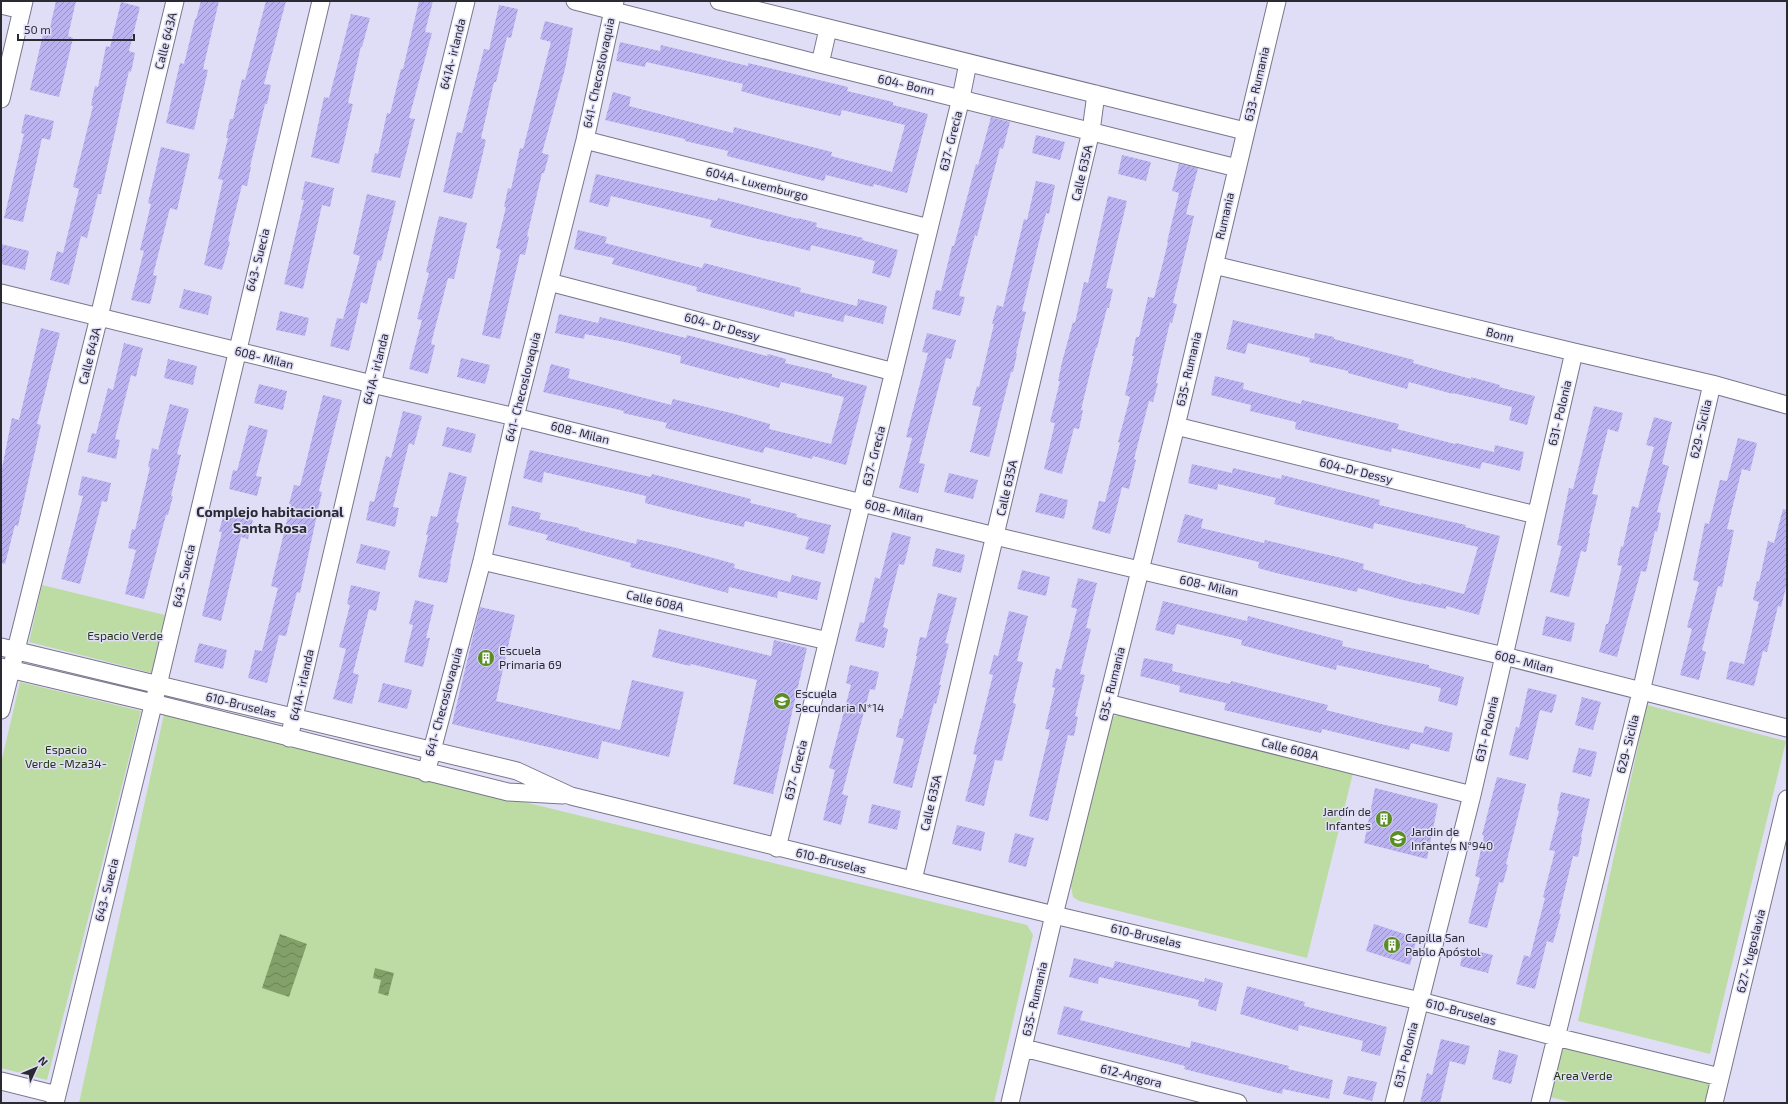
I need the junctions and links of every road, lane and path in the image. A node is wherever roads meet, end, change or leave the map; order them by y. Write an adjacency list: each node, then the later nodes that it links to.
1 (175, 1): 24 (street, Calle 643A)
2 (321, 1): 25 (street, 643- Suecia)
3 (466, 1): 28 (street, 641A- irlanda)
4 (575, 1): 9 (street, 604- Bonn)
5 (719, 1): 10 (street)
6 (1277, 1): 17 (street, 633- Rumania)
7 (1, 5): 8 (street)
8 (23, 6): 15 (street)
9 (614, 6): 12 (street, 604- Bonn); 18 (street, 641- Checoslovaquia)
10 (828, 29): 11 (street); 12 (street)
11 (968, 63): 13 (street); 14 (street, 637- Grecia)
12 (820, 64): 14 (street, 604- Bonn)
13 (1096, 94): 16 (street, Calle 635A); 17 (street)
14 (961, 98): 16 (street, 604- Bonn); 20 (street, 637- Grecia)
15 (1, 99)
16 (1091, 131): 19 (street, 604- Bonn); 35 (street, Calle 635A)
17 (1245, 131): 19 (street, 633- Rumania)
18 (585, 140): 20 (street, 604A- Luxemburgo); 22 (street, 641- Checoslovaquia)
19 (1237, 168): 21 (street, Rumania)
20 (929, 228): 27 (street, 637- Grecia)
21 (1214, 265): 26 (street, Bonn); 32 (street, 635- Rumania)
22 (549, 282): 27 (street, 604- Dr Dessy); 31 (street, 641- Checoslovaquia)
23 (1, 293): 24 (street, 608- Milan)
24 (99, 317): 25 (street, 608- Milan); 39 (street, Calle 643A)
25 (237, 351): 28 (street, 608- Milan); 42 (street, 643- Suecia)
26 (1574, 352): 29 (street, Bonn); 34 (street, 631- Polonia)
27 (894, 372): 33 (street, 637- Grecia)
28 (372, 384): 31 (street, 608- Milan); 47 (street, 641A- irlanda)
29 (1712, 384): 30 (street, Bonn); 43 (street, 629- Sicilia)
30 (1787, 405)
31 (515, 417): 33 (street, 608- Milan); 36 (street, 641- Checoslovaquia)
32 (1176, 426): 34 (street, 604-Dr Dessy); 37 (street, 635- Rumania)
33 (862, 503): 35 (street, 608- Milan); 38 (street, 637- Grecia)
34 (1536, 515): 40 (street, 631- Polonia)
35 (995, 536): 37 (street, 608- Milan); 56 (street, Calle 635A)
36 (482, 561): 38 (street, Calle 608A); 50 (street, 641- Checoslovaquia)
37 (1141, 570): 40 (street, 608- Milan); 45 (street, 635- Rumania)
38 (828, 641): 55 (street, 637- Grecia)
39 (8, 649): 41 (street, Calle 643A); 42 (street, 610-Bruselas)
40 (1504, 656): 43 (street, 608- Milan); 52 (street, 631- Polonia)
41 (6, 668): 44 (street, 610-Bruselas); 46 (street, Calle 643A)
42 (158, 685): 44 (street, 643- Suecia); 47 (street, 610-Bruselas)
43 (1641, 692): 48 (street, 608- Milan); 59 (street, 629- Sicilia)
44 (153, 703): 49 (street, 610-Bruselas); 63 (street, 643- Suecia)
45 (1107, 703): 52 (street, Calle 608A); 57 (street, 635- Rumania)
46 (1, 710)
47 (294, 717): 49 (street, 641A- irlanda); 50 (street, 610-Bruselas)
48 (1787, 728)
49 (289, 738): 51 (street, 610-Bruselas)
50 (431, 750): 51 (street, 641- Checoslovaquia); 53 (street, 610-Bruselas)
51 (426, 773): 53 (street, 610-Bruselas)
52 (1472, 795): 58 (street, 631- Polonia)
53 (571, 796): 55 (street, 610-Bruselas)
54 (1786, 809): 61 (street, 627- Yugoslavia)
55 (777, 848): 56 (street, 610-Bruselas)
56 (913, 880): 57 (street, 610-Bruselas)
57 (1054, 915): 58 (street, 610-Bruselas); 60 (street, 635- Rumania)
58 (1420, 1001): 59 (street, 610-Bruselas); 66 (street, 631- Polonia)
59 (1556, 1036): 61 (street, 610-Bruselas); 67 (street, 629- Sicilia)
60 (1024, 1048): 64 (street, 635- Rumania); 65 (street, 612-Angora)
61 (1720, 1077): 68 (street, 627- Yugoslavia)
62 (1, 1082): 63 (street)
63 (56, 1099)
64 (1010, 1103)
65 (1238, 1103)
66 (1394, 1103)
67 (1540, 1103)
68 (1714, 1103)

